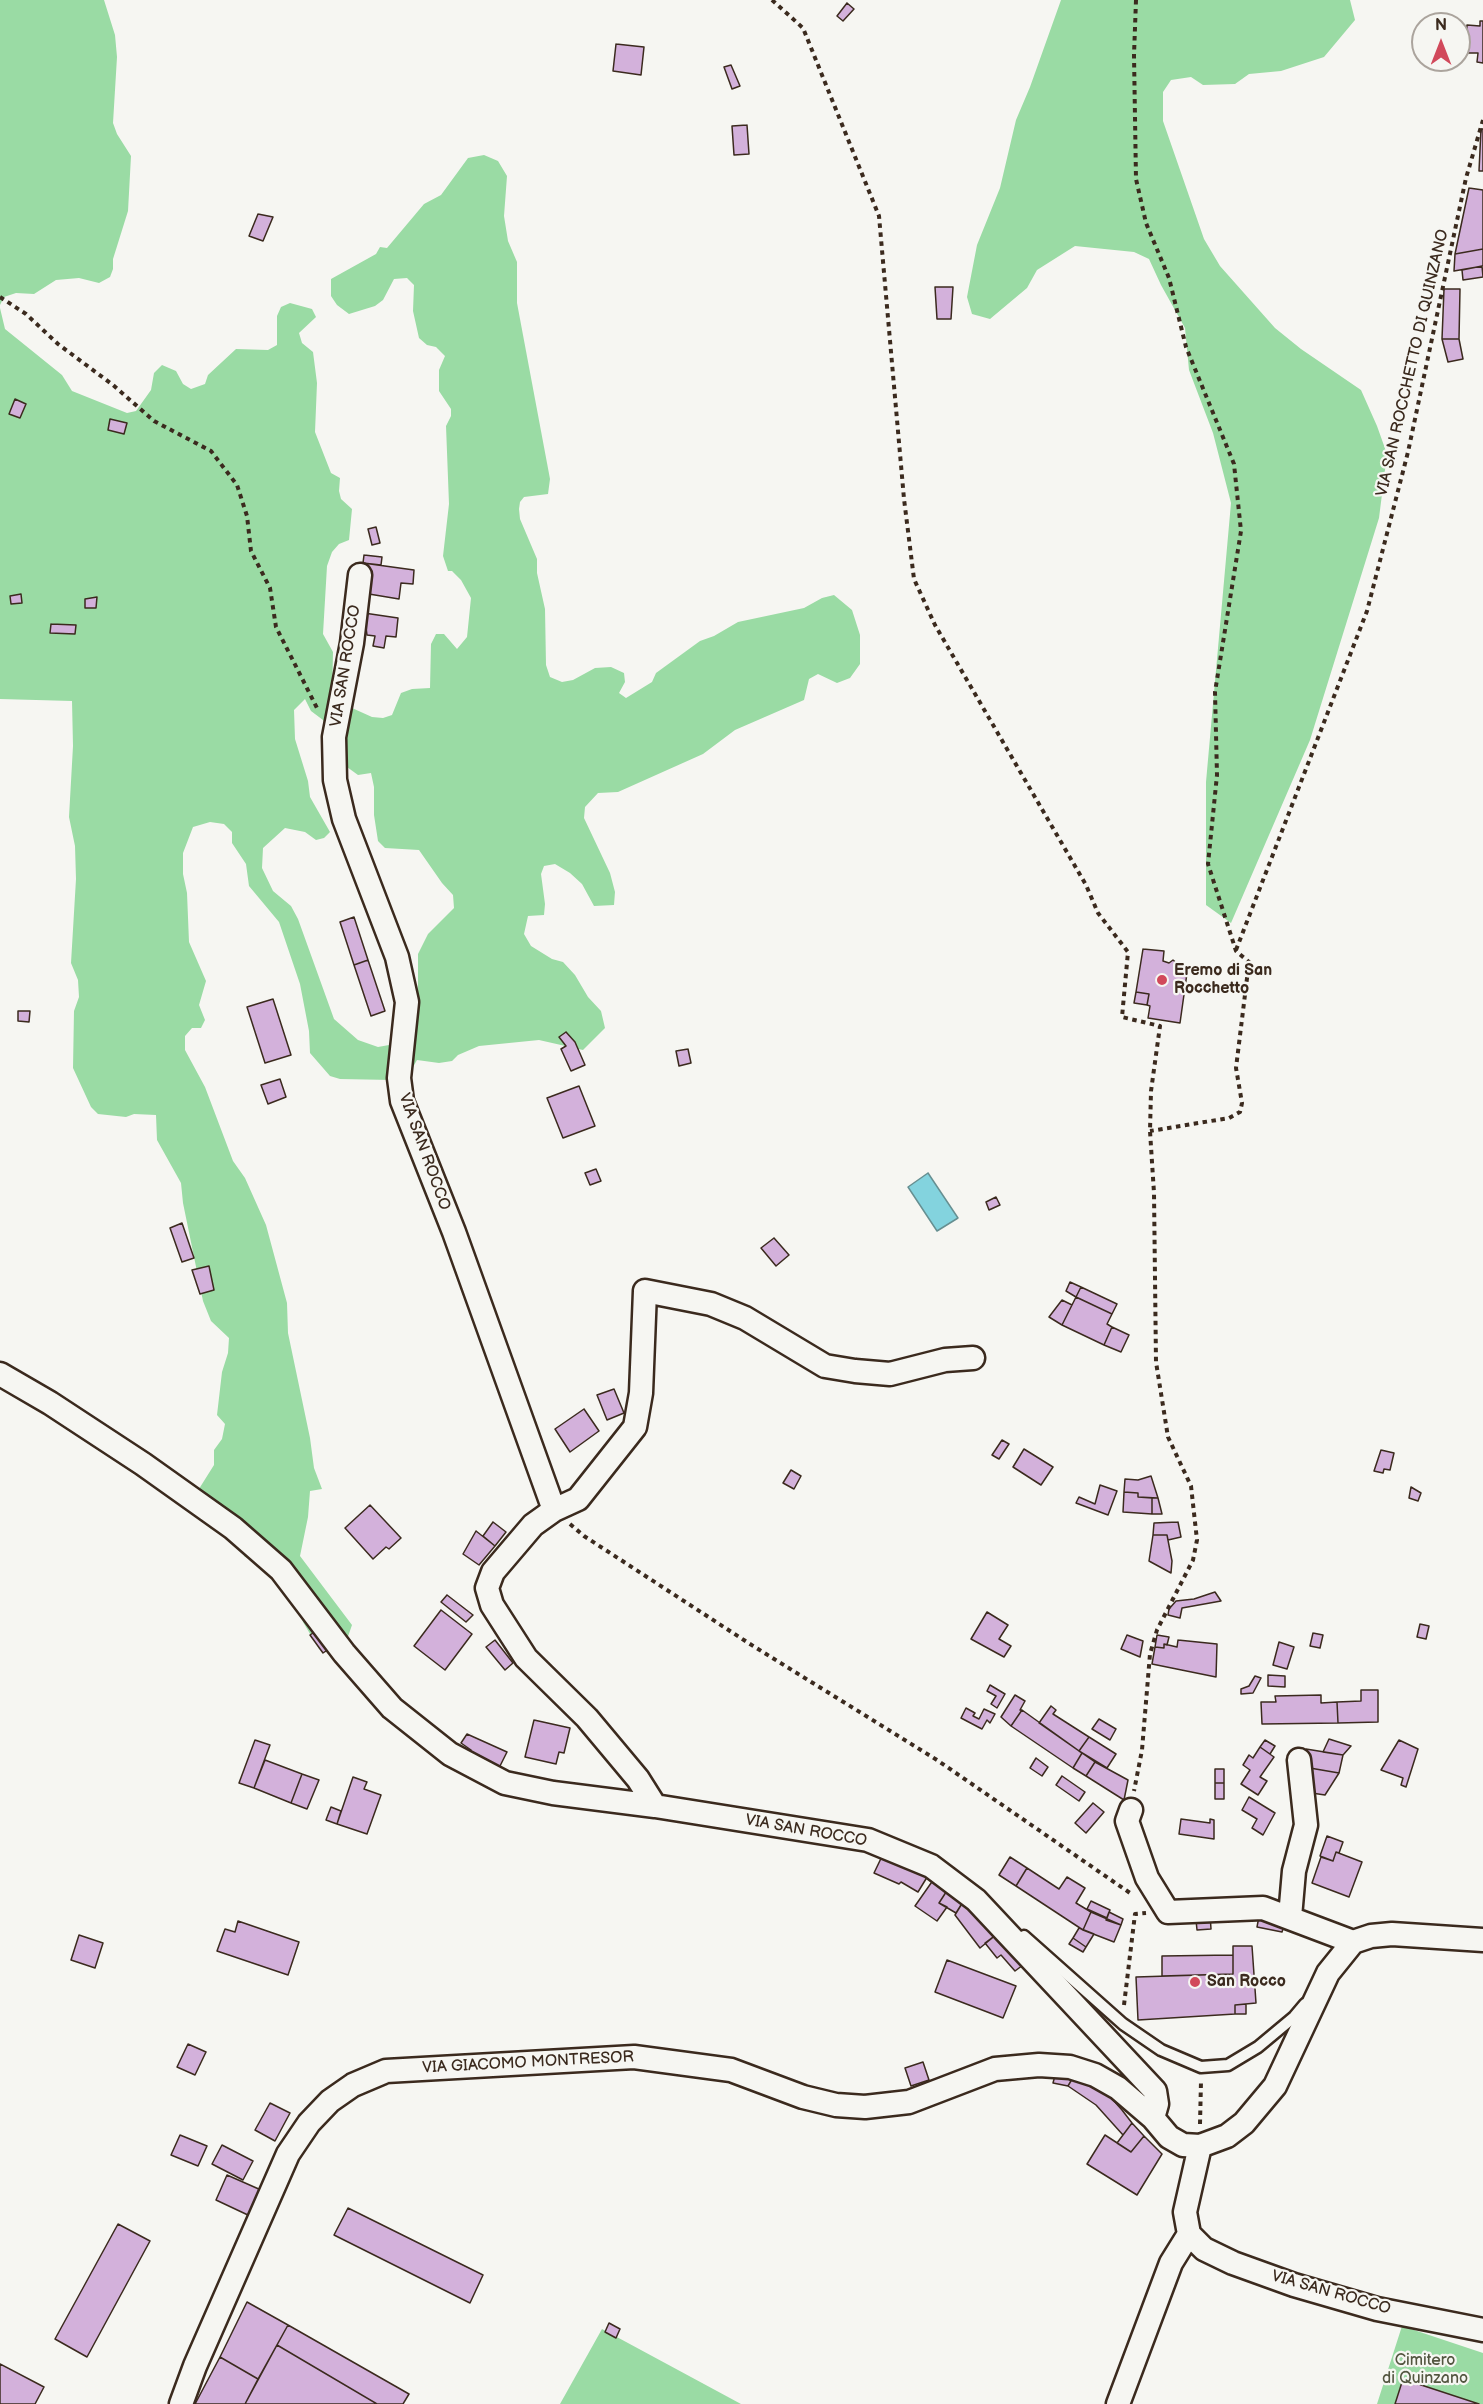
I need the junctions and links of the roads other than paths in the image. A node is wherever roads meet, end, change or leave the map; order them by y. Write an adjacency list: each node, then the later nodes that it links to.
1 (360, 575): 4 (street, VIA SAN ROCCO)
2 (973, 1358): 4 (street)
3 (0, 1374): 6 (street, VIA SAN ROCCO)
4 (554, 1510): 6 (street)
5 (1299, 1760): 8 (street)
6 (655, 1806): 9 (street, VIA SAN ROCCO)
7 (1131, 1810): 8 (street)
8 (1290, 1917): 11 (street)
9 (1003, 1931): 12 (lane); 13 (street, VIA SAN ROCCO)
10 (1483, 1940): 11 (street)
11 (1353, 1942): 12 (street)
12 (1322, 1984): 14 (street)
13 (1153, 2118): 14 (street); 17 (street, VIA GIACOMO MONTRESOR)
14 (1200, 2146): 15 (street)
15 (1189, 2234): 16 (street, VIA SAN ROCCO); 18 (street)
16 (1483, 2330)
17 (181, 2404)
18 (1118, 2404)

